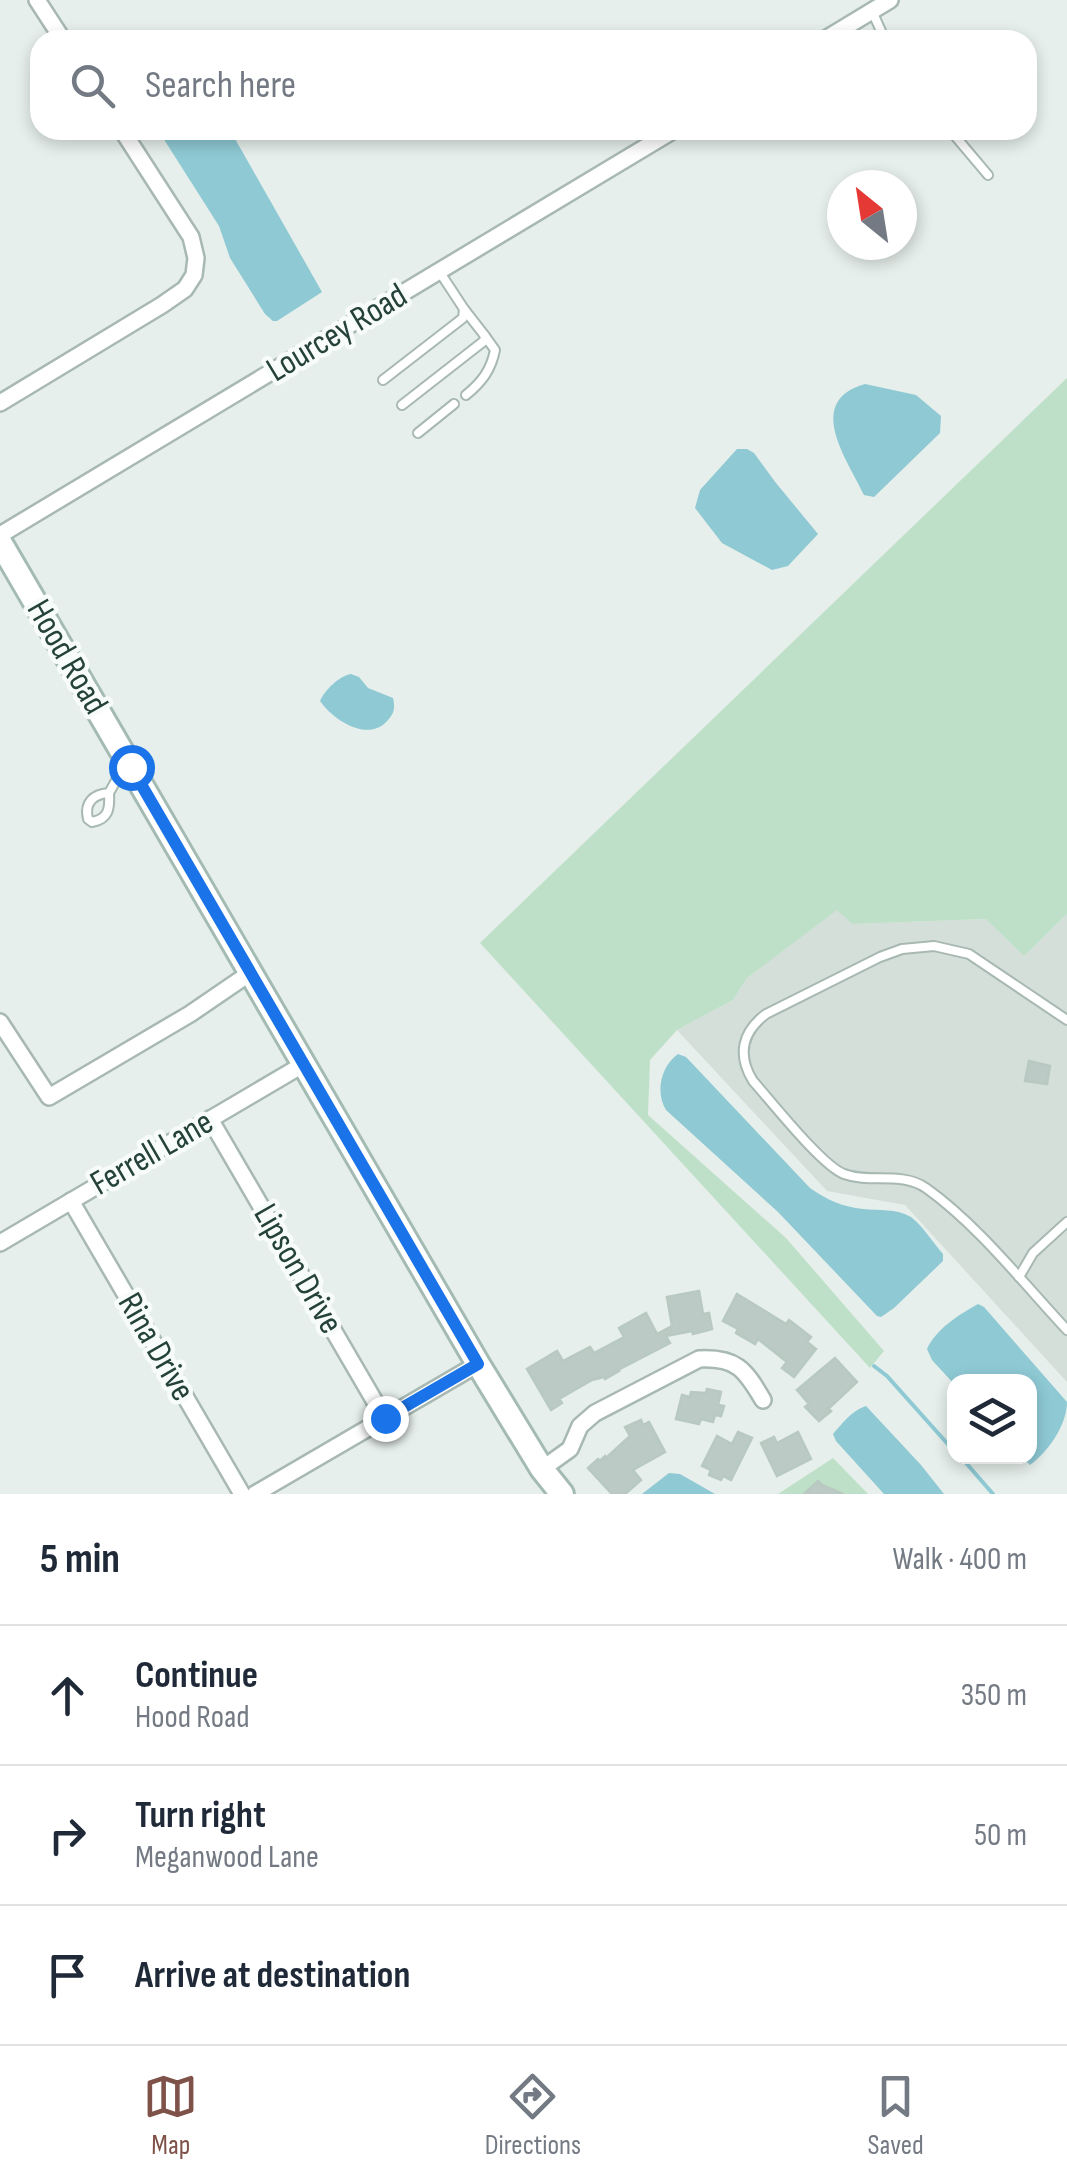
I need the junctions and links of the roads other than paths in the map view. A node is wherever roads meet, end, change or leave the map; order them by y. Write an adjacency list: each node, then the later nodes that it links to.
1 (37, 0): 4 (street)
2 (890, 0): 3 (street)
3 (872, 11): 5 (street); 6 (lane)
4 (56, 30)
5 (841, 30)
6 (881, 30)
7 (128, 140): 16 (street)
8 (657, 140): 11 (street, Lourcey Road)
9 (958, 140): 10 (lane)
10 (988, 175)
11 (439, 271): 12 (lane); 20 (street, Lourcey Road)
12 (464, 309): 13 (lane); 14 (lane)
13 (486, 336): 15 (lane); 18 (lane)
14 (382, 380)
15 (466, 395)
16 (0, 403)
17 (454, 404): 19 (lane)
18 (402, 405)
19 (418, 433)
20 (0, 539): 21 (street, Hood Road)
21 (131, 767): 22 (lane); 23 (street, Hood Road)
22 (109, 793)
23 (250, 972): 25 (street); 26 (street, Hood Road)
24 (1067, 1020): 31 (lane)
25 (0, 1022)
26 (304, 1064): 27 (street, Ferrell Lane); 33 (street, Hood Road)
27 (210, 1119): 28 (street, Ferrell Lane); 35 (street, Lipson Drive)
28 (71, 1201): 30 (street, Ferrell Lane); 37 (street, Rina Drive)
29 (1067, 1222): 31 (lane)
30 (0, 1242)
31 (1019, 1277): 32 (lane)
32 (1067, 1330)
33 (478, 1364): 35 (street); 36 (street, Hood Road)
34 (762, 1400): 36 (street)
35 (385, 1418): 38 (street)
36 (542, 1469): 39 (street, Hood Road)
37 (242, 1494)
38 (254, 1494)
39 (562, 1494)

